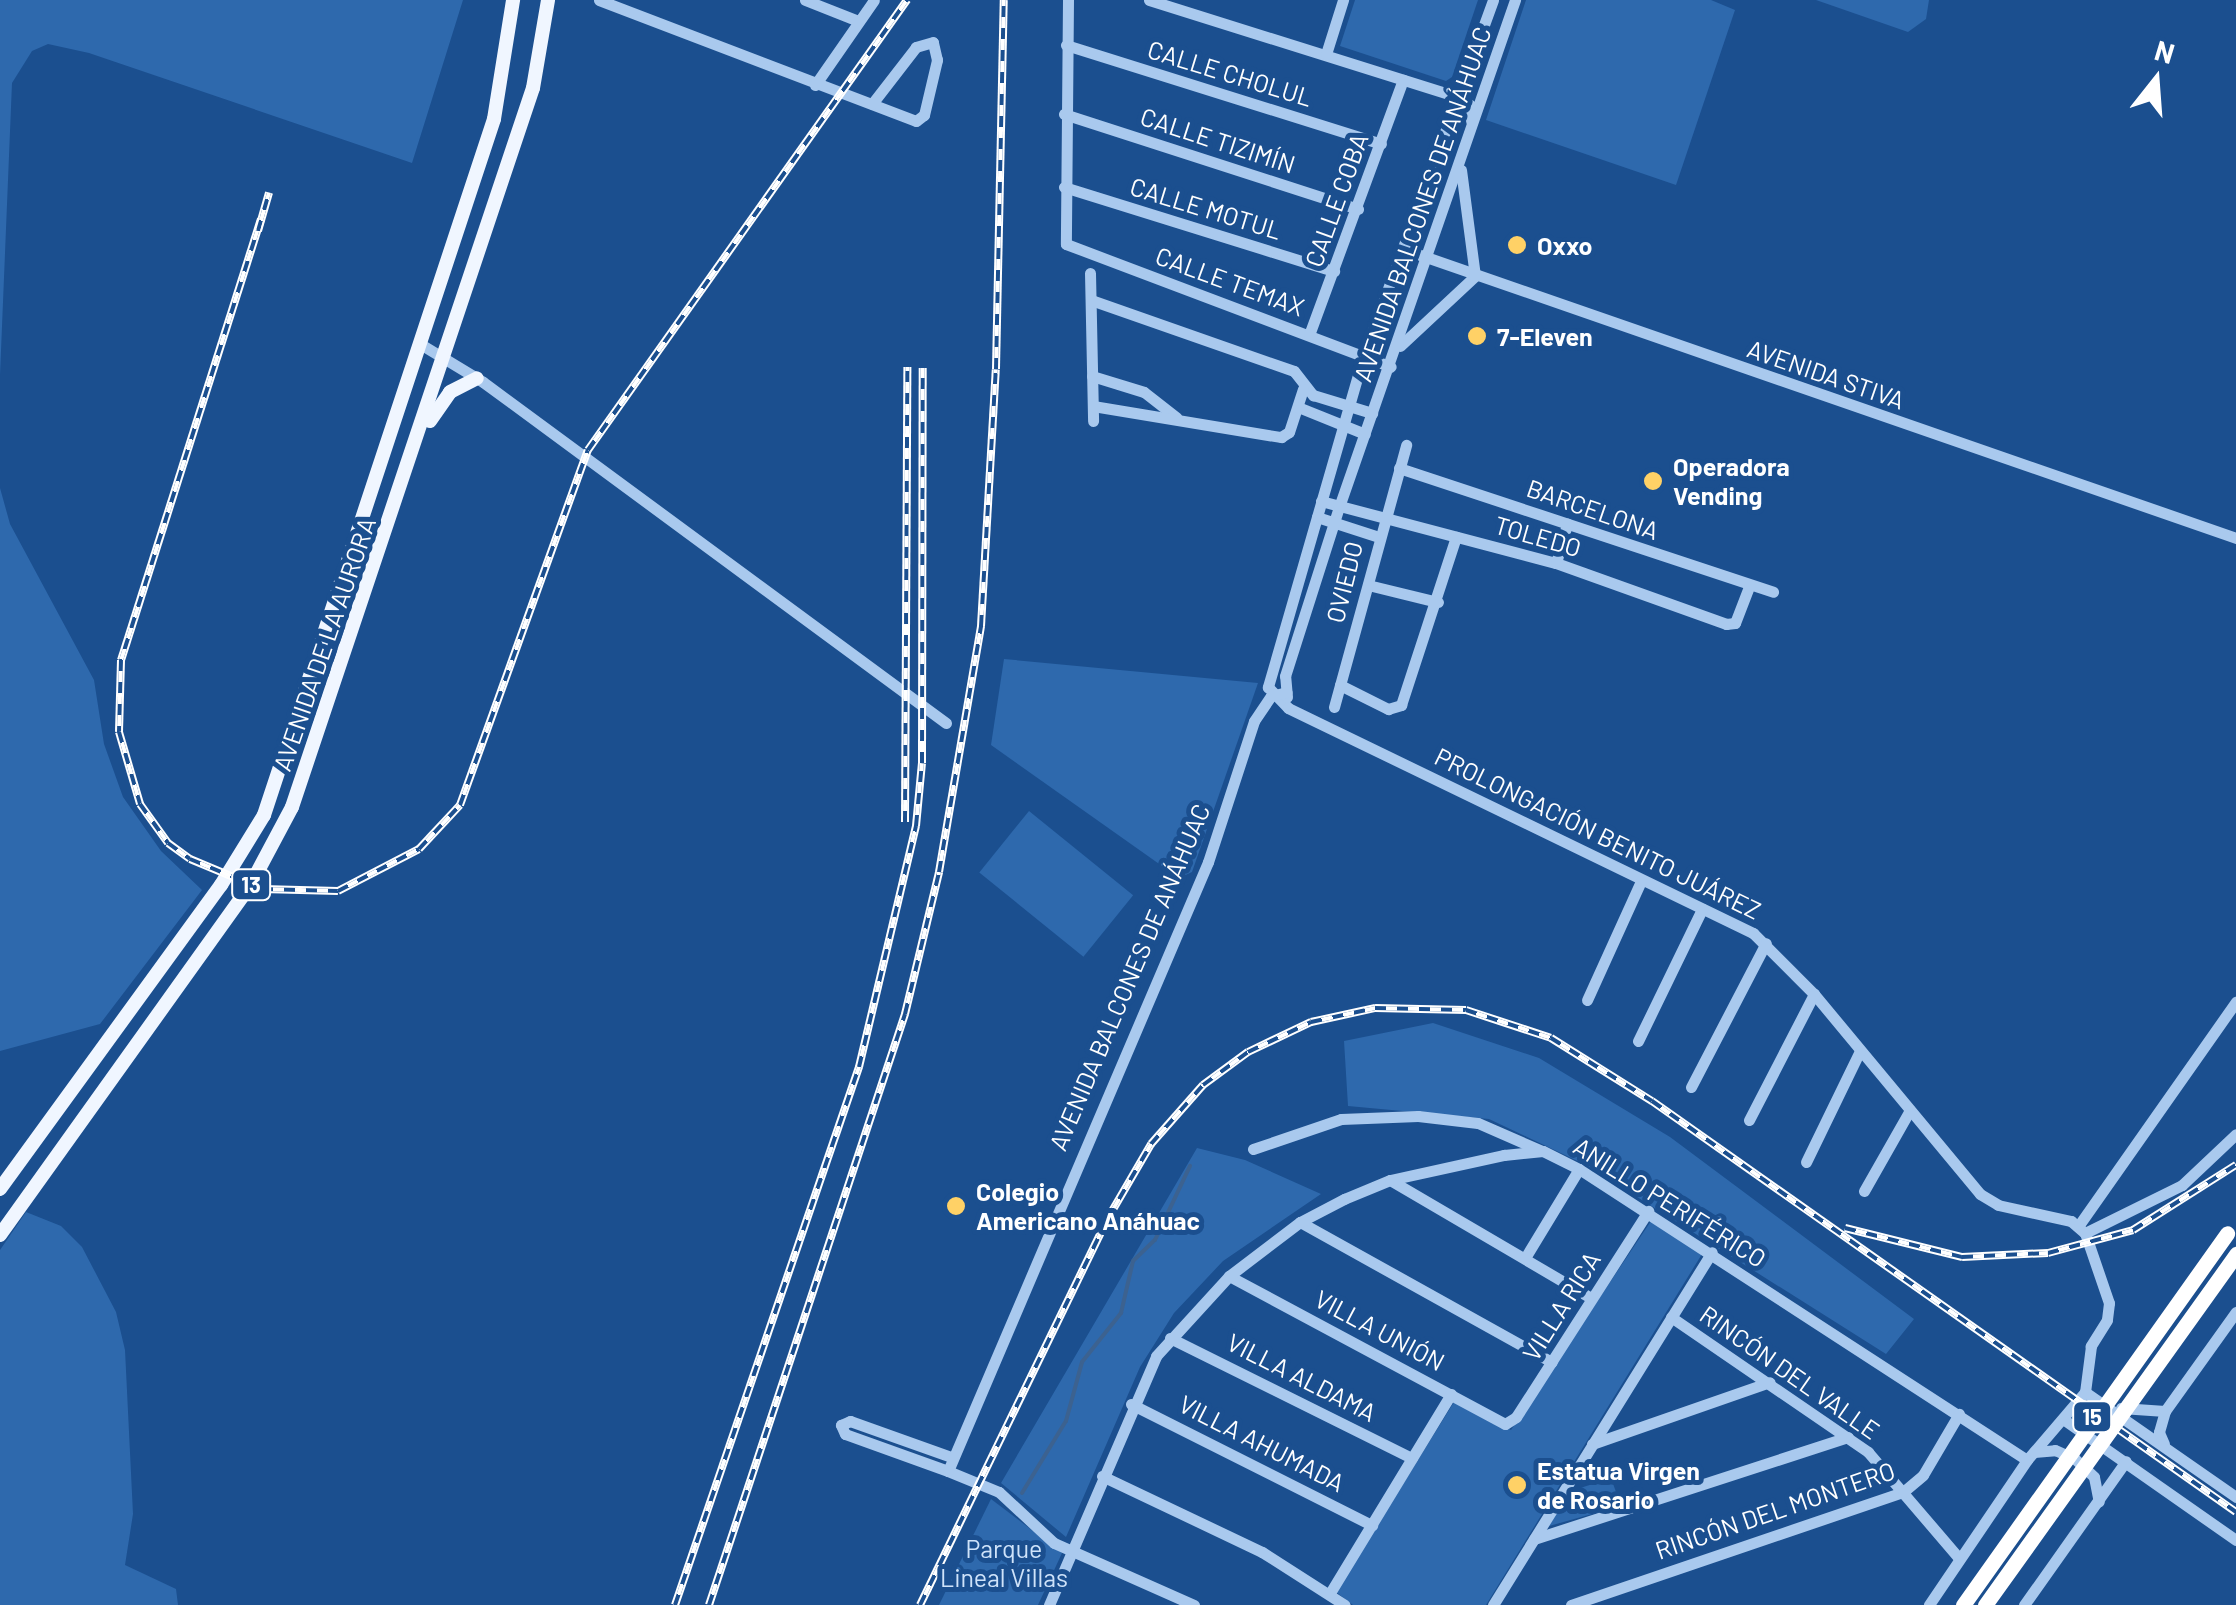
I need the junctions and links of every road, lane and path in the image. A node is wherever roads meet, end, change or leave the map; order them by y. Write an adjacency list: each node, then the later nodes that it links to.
1 (513, 0): 31 (main road, AVENIDA DE LA AURORA / 13)
2 (548, 0): 34 (main road, AVENIDA DE LA AURORA / 13)
3 (599, 0): 15 (street)
4 (805, 0): 11 (street)
5 (874, 0): 11 (street)
6 (1068, 0): 12 (street)
7 (1148, 0): 13 (street)
8 (1343, 0): 13 (street)
9 (1493, 0): 16 (street, AVENIDA BALCONES DE ANÁHUAC)
10 (1515, 0): 19 (street, AVENIDA BALCONES DE ANÁHUAC)
11 (858, 21): 15 (street)
12 (1066, 45): 18 (street); 20 (street, CALLE CHOLUL)
13 (1326, 54): 14 (street)
14 (1403, 80): 16 (street); 20 (street, CALLE COBA)
15 (814, 85): 17 (street)
16 (1458, 97): 19 (street); 24 (street, AVENIDA BALCONES DE ANÁHUAC)
17 (872, 104): 17 (street)
18 (1064, 114): 22 (street); 23 (street, CALLE TIZIMÍN)
19 (1468, 140): 21 (street, AVENIDA BALCONES DE ANÁHUAC)
20 (1381, 144): 23 (street, CALLE COBA)
21 (1461, 160): 25 (street, AVENIDA BALCONES DE ANÁHUAC); 28 (street)
22 (1064, 187): 26 (street, CALLE MOTUL); 30 (street, CALLE TEMAX)
23 (1358, 209): 26 (street, CALLE COBA)
24 (1403, 249): 25 (street, AVENIDA STIVA); 33 (street, AVENIDA BALCONES DE ANÁHUAC)
25 (1426, 258): 28 (street, AVENIDA STIVA); 32 (street, AVENIDA BALCONES DE ANÁHUAC)
26 (1334, 272): 30 (street, CALLE COBA)
27 (1090, 273): 29 (street)
28 (1476, 276): 32 (street); 58 (street, AVENIDA STIVA)
29 (1091, 300): 36 (street); 38 (street)
30 (1309, 334): 33 (street, CALLE TEMAX)
31 (422, 345): 34 (street); 87 (main road, AVENIDA DE LA AURORA / 13)
32 (1396, 349): 35 (street, AVENIDA BALCONES DE ANÁHUAC)
33 (1364, 354): 35 (street, CALLE TEMAX); 40 (street, AVENIDA BALCONES DE ANÁHUAC)
34 (445, 355): 37 (street); 48 (main road, AVENIDA DE LA AURORA / 13)
35 (1390, 367): 42 (street, AVENIDA BALCONES DE ANÁHUAC)
36 (1092, 376): 39 (street); 43 (street)
37 (477, 378): 48 (main road); 69 (street)
38 (1303, 389): 40 (street); 41 (street)
39 (1092, 406): 43 (street); 44 (street)
40 (1348, 406): 42 (street); 45 (street, AVENIDA BALCONES DE ANÁHUAC)
41 (1298, 407): 43 (street); 45 (street)
42 (1372, 413): 46 (street, AVENIDA BALCONES DE ANÁHUAC)
43 (1176, 418)
44 (1093, 420)
45 (1343, 421): 46 (street); 50 (street, AVENIDA BALCONES DE ANÁHUAC)
46 (1365, 434): 51 (street, AVENIDA BALCONES DE ANÁHUAC)
47 (1406, 445): 49 (street, OVIEDO)
48 (413, 452): 93 (main road, AVENIDA DE LA AURORA / 13)
49 (1399, 468): 52 (street, OVIEDO); 54 (street, BARCELONA)
50 (1322, 498): 51 (street, TOLEDO); 53 (street, AVENIDA BALCONES DE ANÁHUAC)
51 (1340, 504): 52 (street, TOLEDO); 55 (street, AVENIDA BALCONES DE ANÁHUAC)
52 (1383, 520): 56 (street, TOLEDO); 57 (street, OVIEDO)
53 (1315, 521): 55 (street); 66 (street, AVENIDA BALCONES DE ANÁHUAC)
54 (1567, 524): 59 (street); 61 (street, BARCELONA)
55 (1333, 526): 57 (street); 65 (street, AVENIDA BALCONES DE ANÁHUAC)
56 (1456, 536): 59 (street, TOLEDO); 63 (street)
57 (1379, 537): 60 (street, OVIEDO)
58 (2236, 538)
59 (1556, 563): 61 (street, TOLEDO)
60 (1368, 584): 63 (street); 64 (street, OVIEDO)
61 (1749, 586): 62 (street, BARCELONA)
62 (1773, 592)
63 (1438, 602): 64 (street)
64 (1340, 685): 67 (street, OVIEDO)
65 (1287, 692): 66 (street); 68 (street)
66 (1271, 696): 68 (street, PROLONGACIÓN BENITO JUÁREZ); 119 (street, AVENIDA BALCONES DE ANÁHUAC)
67 (1334, 707)
68 (1288, 708): 70 (street, PROLONGACIÓN BENITO JUÁREZ)
69 (946, 722)
70 (1642, 881): 71 (street, PROLONGACIÓN BENITO JUÁREZ); 74 (street)
71 (1702, 909): 72 (street, PROLONGACIÓN BENITO JUÁREZ); 76 (street)
72 (1766, 943): 73 (street, PROLONGACIÓN BENITO JUÁREZ); 78 (street)
73 (1814, 994): 77 (street, PROLONGACIÓN BENITO JUÁREZ); 80 (street)
74 (1587, 1000)
75 (2236, 1002): 91 (street)
76 (1638, 1041)
77 (1860, 1051): 79 (street, PROLONGACIÓN BENITO JUÁREZ); 84 (street)
78 (1691, 1088)
79 (1910, 1110): 88 (street); 91 (street, PROLONGACIÓN BENITO JUÁREZ)
80 (1749, 1120)
81 (2236, 1134): 91 (street)
82 (1253, 1149): 83 (street)
83 (1543, 1151): 85 (street, ANILLO PERIFÉRICO); 86 (street, ANILLO PERIFÉRICO)
84 (1806, 1162)
85 (1579, 1169): 89 (street, ANILLO PERIFÉRICO); 96 (street)
86 (1390, 1180): 90 (street, ANILLO PERIFÉRICO); 96 (street)
87 (0, 1189)
88 (1864, 1191)
89 (1648, 1210): 94 (street, ANILLO PERIFÉRICO); 98 (street, VILLA RICA)
90 (1300, 1222): 97 (street, ANILLO PERIFÉRICO); 103 (street)
91 (2082, 1229): 105 (street)
92 (2226, 1233): 140 (highway, 15, bridge)
93 (0, 1236)
94 (1712, 1252): 100 (street); 109 (street, ANILLO PERIFÉRICO)
95 (2236, 1254): 141 (highway, 15, bridge)
96 (1525, 1258): 98 (street)
97 (1229, 1276): 102 (street, ANILLO PERIFÉRICO); 106 (street, VILLA UNIÓN)
98 (1591, 1298): 103 (street, VILLA RICA)
99 (2236, 1312): 101 (street)
100 (1671, 1317): 104 (street, RINCÓN DEL VALLE); 114 (street)
101 (2230, 1333): 108 (street)
102 (1170, 1338): 107 (street, ANILLO PERIFÉRICO); 120 (street, VILLA ALDAMA)
103 (1552, 1362): 111 (street, VILLA RICA)
104 (1770, 1382): 113 (street, RINCÓN DEL VALLE); 114 (street)
105 (2086, 1386): 108 (street); 110 (street); 115 (street)
106 (1451, 1394): 111 (street, VILLA UNIÓN); 120 (street)
107 (1131, 1404): 124 (street, ANILLO PERIFÉRICO); 128 (street, VILLA AHUMADA)
108 (2165, 1411): 115 (street)
109 (1959, 1414): 118 (street, ANILLO PERIFÉRICO); 125 (street, RINCÓN DEL MONTERO)
110 (2063, 1419): 118 (street); 121 (street)
111 (1509, 1423)
112 (892, 1437): 116 (street); 116 (street); 117 (street)
113 (1848, 1437): 125 (street, RINCÓN DEL VALLE); 129 (street)
114 (1592, 1444): 129 (street)
115 (2166, 1448): 126 (street)
116 (887, 1450): 122 (street)
117 (929, 1450): 119 (street); 122 (street)
118 (2030, 1456): 127 (street); 132 (street)
119 (951, 1457): 123 (street, AVENIDA BALCONES DE ANÁHUAC)
120 (1412, 1458): 128 (street)
121 (2126, 1461): 127 (street); 130 (street)
122 (925, 1464): 123 (street)
123 (948, 1471): 131 (street)
124 (1102, 1476): 131 (street, ANILLO PERIFÉRICO); 133 (street)
125 (1903, 1492): 132 (street, RINCÓN DEL VALLE); 138 (street, RINCÓN DEL MONTERO)
126 (2236, 1497)
127 (2098, 1502): 142 (street)
128 (1372, 1525): 133 (street)
129 (1534, 1539): 137 (street)
130 (2236, 1540)
131 (1071, 1552): 134 (street, ANILLO PERIFÉRICO); 135 (street)
132 (1959, 1558): 139 (street)
133 (1330, 1593): 136 (street)
134 (1049, 1605)
135 (1194, 1605)
136 (1345, 1605)
137 (1493, 1605)
138 (1571, 1605)
139 (1930, 1605)
140 (1963, 1605)
141 (1985, 1605)
142 (2024, 1605)

